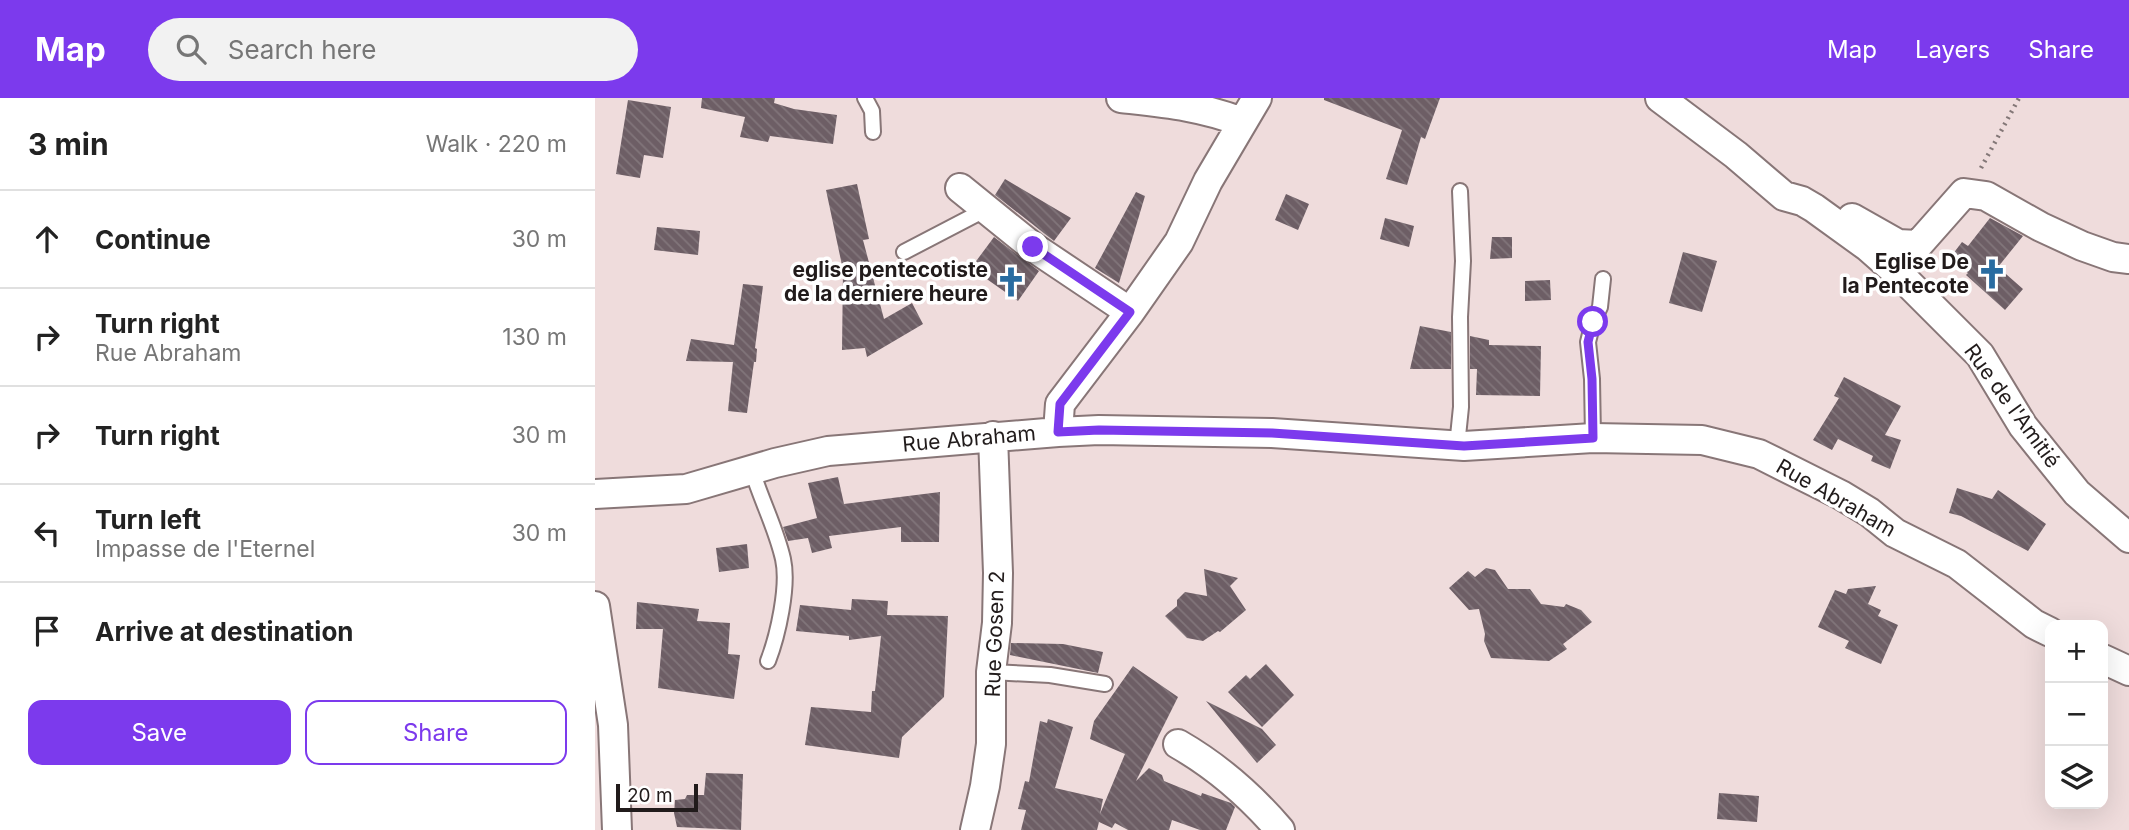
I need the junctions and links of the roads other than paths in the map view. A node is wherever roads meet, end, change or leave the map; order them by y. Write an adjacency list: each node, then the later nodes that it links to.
1 (865, 98): 6 (lane)
2 (1121, 98): 5 (street)
3 (1257, 98): 5 (street)
4 (1660, 98): 10 (street, Rue de l'Amitié)
5 (1242, 122): 14 (street)
6 (873, 132)
7 (960, 188): 9 (street)
8 (1460, 191): 18 (lane)
9 (983, 207): 11 (lane); 14 (street)
10 (1814, 208): 12 (street); 21 (street, Rue de l'Amitié)
11 (904, 252)
12 (2129, 259)
13 (1603, 279): 17 (lane)
14 (1130, 312): 15 (street)
15 (1058, 432): 16 (street, Rue Abraham); 18 (street, Rue Abraham)
16 (993, 436): 19 (street, Rue Abraham); 27 (street, Rue Gosen 2)
17 (1593, 438): 18 (street, Rue Abraham); 23 (street, Rue Abraham)
18 (1457, 446)
19 (752, 470): 20 (street, Rue Abraham); 24 (lane)
20 (595, 494)
21 (2129, 538)
22 (595, 606): 30 (street)
23 (2045, 630)
24 (768, 661)
25 (2108, 661): 26 (street)
26 (2129, 671)
27 (991, 672): 28 (lane); 31 (street, Rue Gosen 2)
28 (1105, 684)
29 (1178, 744): 32 (street)
30 (617, 830)
31 (975, 830)
32 (1280, 830)

